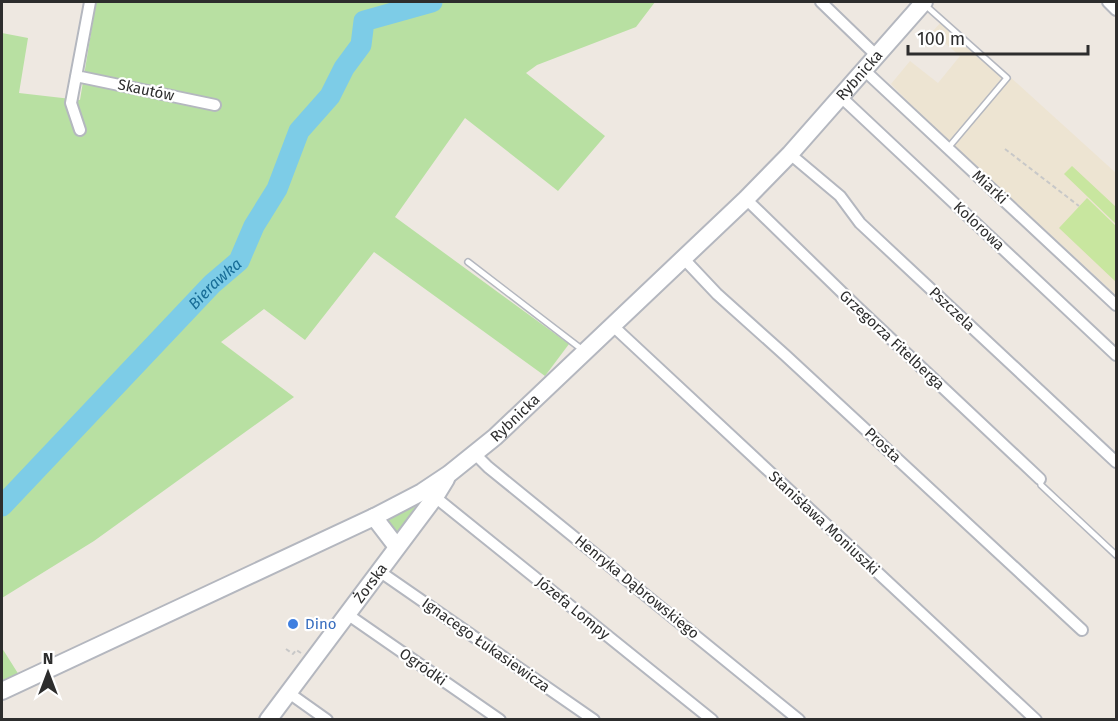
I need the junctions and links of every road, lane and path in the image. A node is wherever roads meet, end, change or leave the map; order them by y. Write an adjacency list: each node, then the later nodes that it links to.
1 (90, 2): 8 (street)
2 (821, 2): 6 (street)
3 (923, 2): 6 (main road, Rybnicka); 12 (lane)
4 (1108, 2): 5 (street)
5 (1116, 10)
6 (877, 56): 7 (main road, Rybnicka)
7 (864, 70): 9 (main road, Rybnicka); 12 (street, Miarki)
8 (76, 76): 10 (street, Skautów); 11 (street)
9 (841, 97): 14 (main road, Rybnicka); 22 (street, Kolorowa)
10 (215, 105)
11 (80, 130)
12 (948, 148): 19 (street, Miarki)
13 (1005, 149): 16 (path)
14 (790, 154): 15 (main road, Rybnicka); 24 (street, Pszczela)
15 (746, 199): 17 (main road, Rybnicka); 26 (street, Grzegorza Fitelberga)
16 (1079, 206)
17 (684, 259): 20 (main road, Rybnicka); 33 (street, Prosta)
18 (468, 262): 21 (lane)
19 (1116, 304)
20 (613, 326): 21 (main road, Rybnicka); 42 (street, Stanisława Moniuszki)
21 (585, 352): 23 (main road, Rybnicka)
22 (1116, 355)
23 (475, 454): 25 (main road, Rybnicka); 41 (street, Henryka Dąbrowskiego)
24 (1116, 462)
25 (449, 474): 27 (main road, Żorska); 28 (main road, Rybnicka)
26 (1040, 479): 30 (lane)
27 (435, 497): 29 (main road, Żorska); 40 (street, Józefa Lompy)
28 (374, 517): 29 (main road); 34 (main road, Rybnicka)
29 (397, 547): 31 (main road, Żorska)
30 (1116, 555)
31 (379, 571): 32 (main road, Żorska); 39 (street, Ignacego Łukasiewicza)
32 (348, 614): 35 (main road, Żorska); 38 (street, Ogródki)
33 (1082, 630)
34 (2, 691)
35 (289, 693): 36 (main road, Żorska); 37 (street)
36 (268, 720)
37 (327, 720)
38 (500, 720)
39 (594, 720)
40 (712, 720)
41 (799, 720)
42 (1036, 720)

